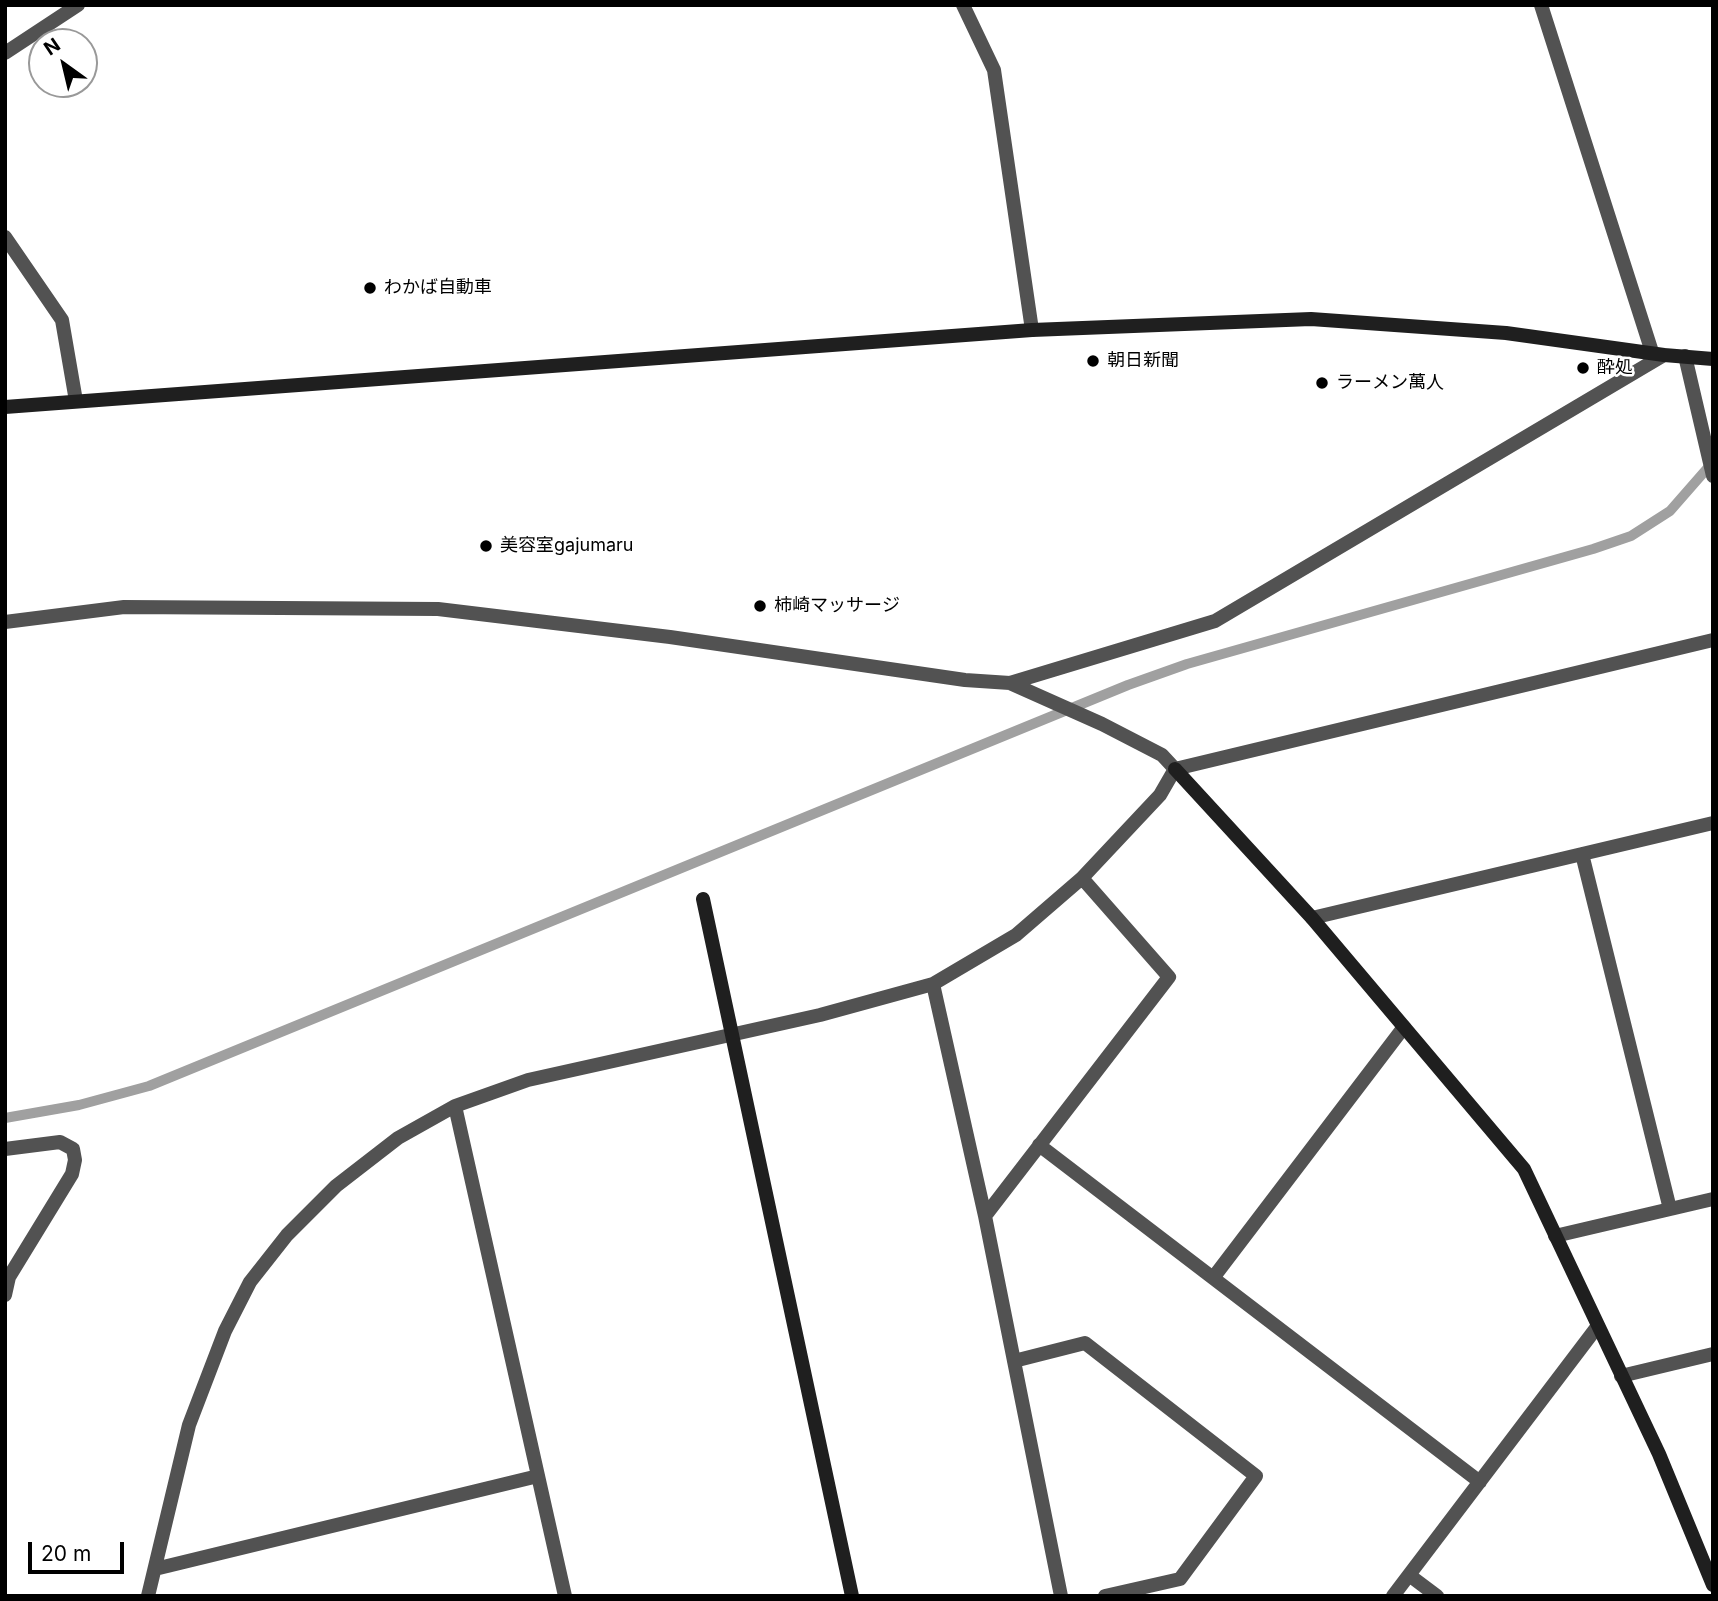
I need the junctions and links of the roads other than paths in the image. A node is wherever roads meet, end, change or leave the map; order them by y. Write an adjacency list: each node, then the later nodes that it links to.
1 (78, 5): 4 (street)
2 (963, 5): 6 (street)
3 (1541, 5): 7 (street)
4 (5, 53)
5 (5, 237): 10 (street)
6 (1032, 330): 7 (street); 10 (street)
7 (1658, 354): 8 (street); 15 (street)
8 (1685, 356): 9 (street); 12 (street)
9 (1713, 359)
10 (76, 401): 11 (street)
11 (5, 407)
12 (1713, 476)
13 (5, 622): 15 (street)
14 (1713, 640): 16 (street)
15 (1010, 683): 16 (street)
16 (1175, 769): 19 (street); 21 (street)
17 (1713, 822): 18 (street)
18 (1582, 854): 21 (street); 29 (street)
19 (1082, 878): 22 (street); 26 (street)
20 (703, 899): 24 (street)
21 (1312, 918): 23 (street)
22 (933, 984): 24 (street); 30 (street)
23 (1404, 1027): 31 (street); 32 (street)
24 (732, 1034): 25 (street); 45 (street)
25 (455, 1106): 38 (street); 40 (street)
26 (1039, 1145): 30 (street); 32 (street)
27 (5, 1149): 33 (street)
28 (1713, 1199): 29 (street)
29 (1670, 1209): 31 (street)
30 (985, 1216): 36 (street)
31 (1555, 1236): 34 (street)
32 (1213, 1278): 39 (street)
33 (5, 1295)
34 (1597, 1328): 37 (street); 39 (street)
35 (1713, 1354): 37 (street)
36 (1014, 1361): 46 (street); 47 (street)
37 (1621, 1376): 42 (street)
38 (538, 1476): 40 (street); 44 (street)
39 (1480, 1482): 41 (street)
40 (155, 1569): 43 (street)
41 (1409, 1575): 48 (street); 49 (street)
42 (1713, 1585)
43 (148, 1596)
44 (565, 1596)
45 (852, 1596)
46 (1061, 1596)
47 (1105, 1596)
48 (1393, 1596)
49 (1437, 1596)

